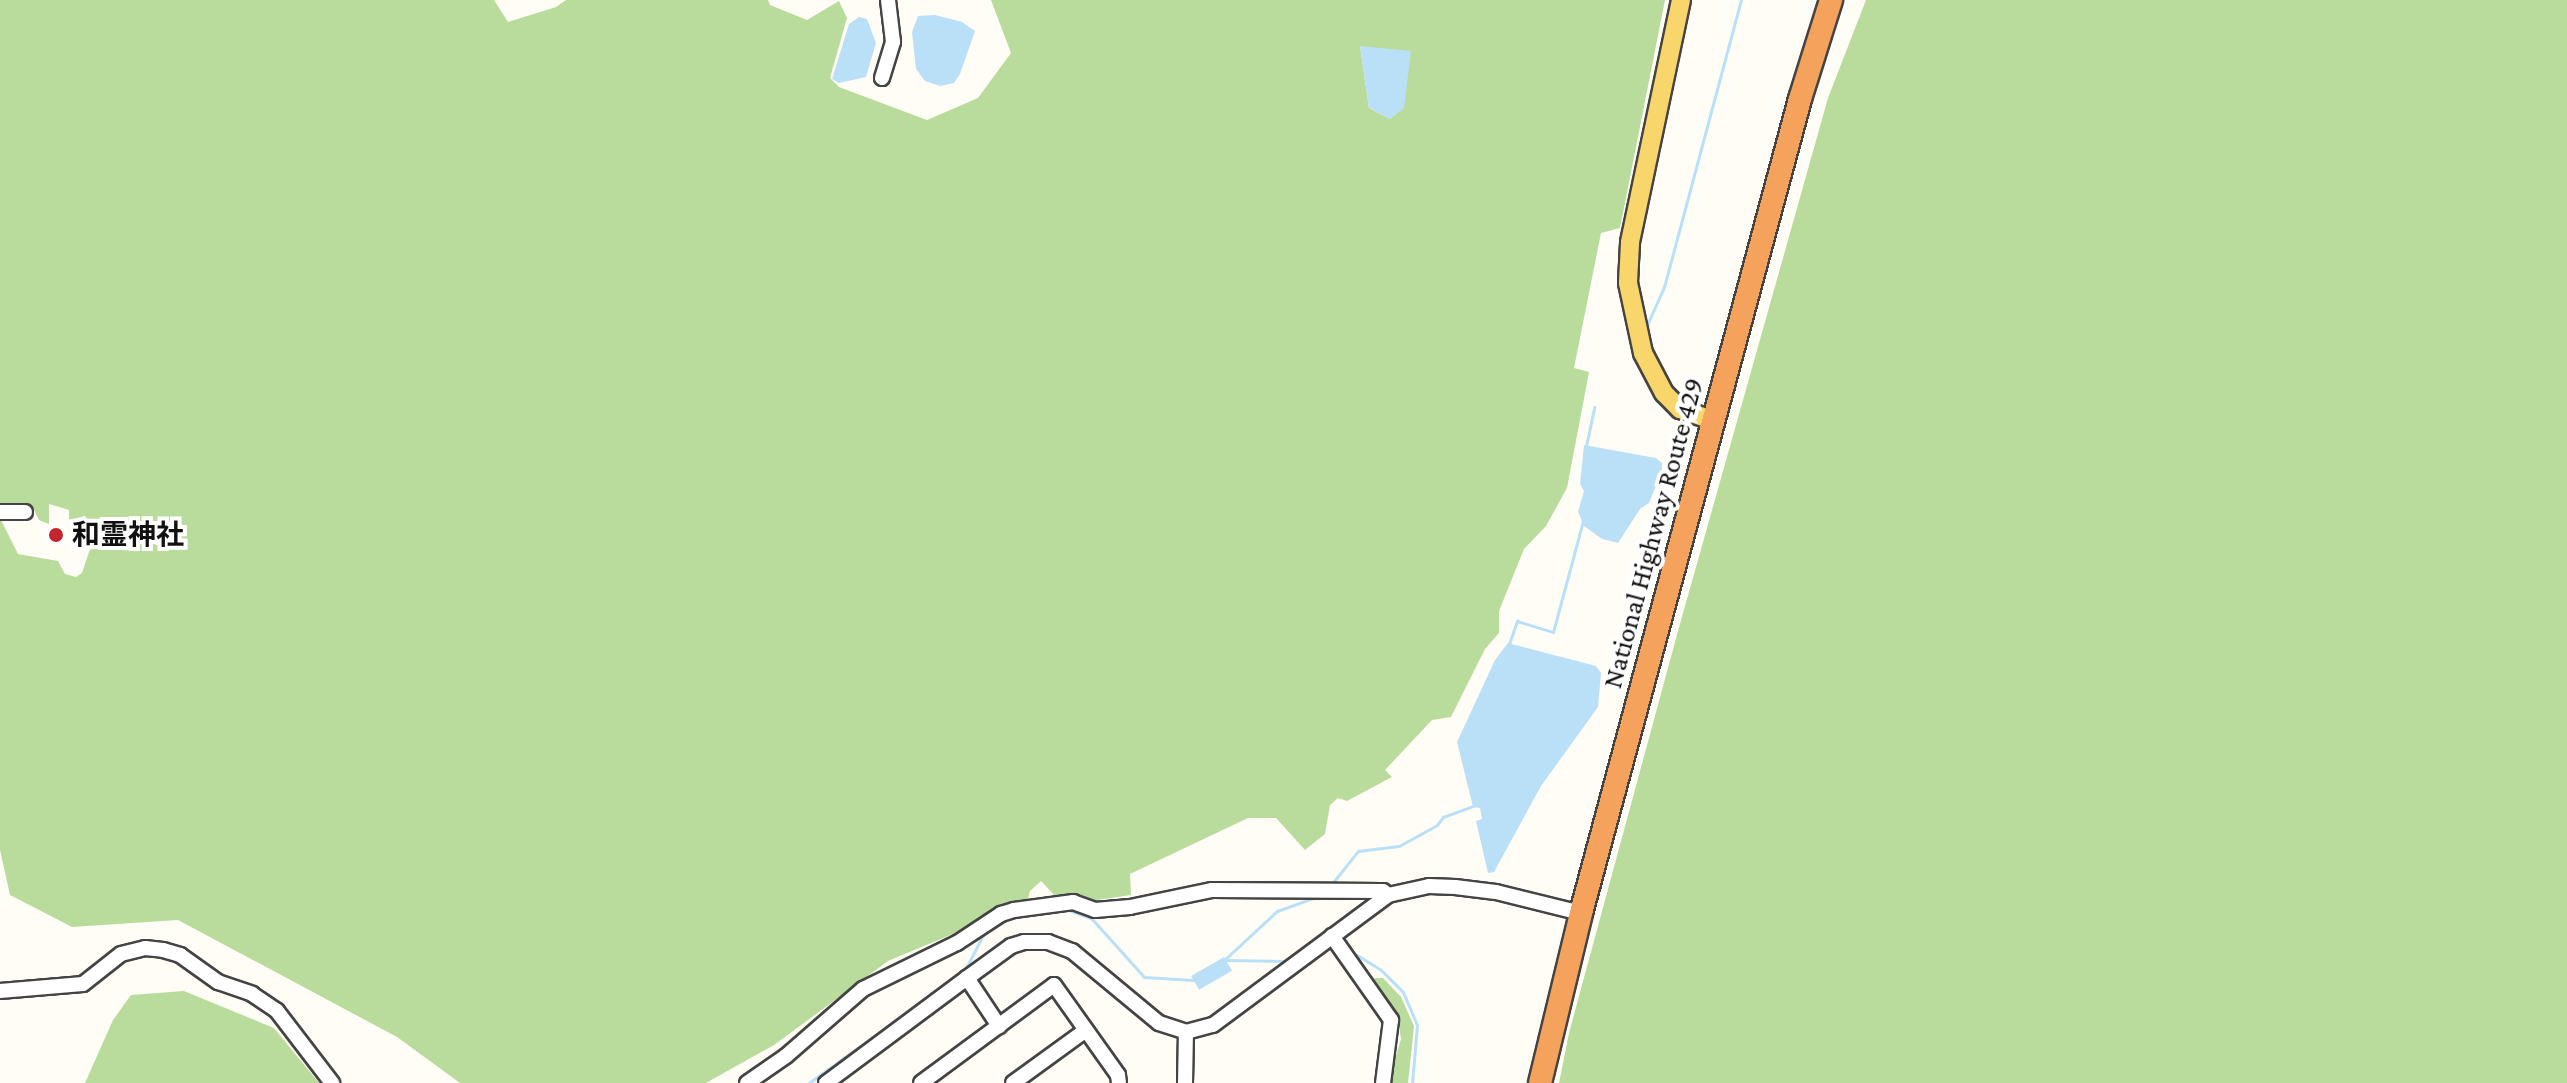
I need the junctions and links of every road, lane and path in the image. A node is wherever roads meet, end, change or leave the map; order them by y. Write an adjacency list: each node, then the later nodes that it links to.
1 (888, 0): 5 (street)
2 (1681, 0): 6 (main road)
3 (1818, 0): 6 (highway, National Highway Route 429)
4 (1831, 0): 6 (highway, National Highway Route 429)
5 (882, 78)
6 (1708, 419): 10 (highway, National Highway Route 429)
7 (0, 512): 8 (street)
8 (25, 512)
9 (1388, 895): 10 (street); 11 (street); 19 (street)
10 (1574, 911): 25 (highway, National Highway Route 429); 26 (highway, National Highway Route 429)
11 (1332, 936): 16 (street); 24 (street)
12 (967, 978): 14 (street); 16 (street); 20 (street)
13 (0, 991): 18 (street)
14 (999, 1026): 15 (street); 21 (street)
15 (1086, 1030): 17 (street); 22 (street)
16 (1186, 1032): 23 (street)
17 (1115, 1080)
18 (332, 1083)
19 (747, 1083)
20 (826, 1083)
21 (921, 1083)
22 (1013, 1083)
23 (1185, 1083)
24 (1383, 1083)
25 (1527, 1083)
26 (1540, 1083)

